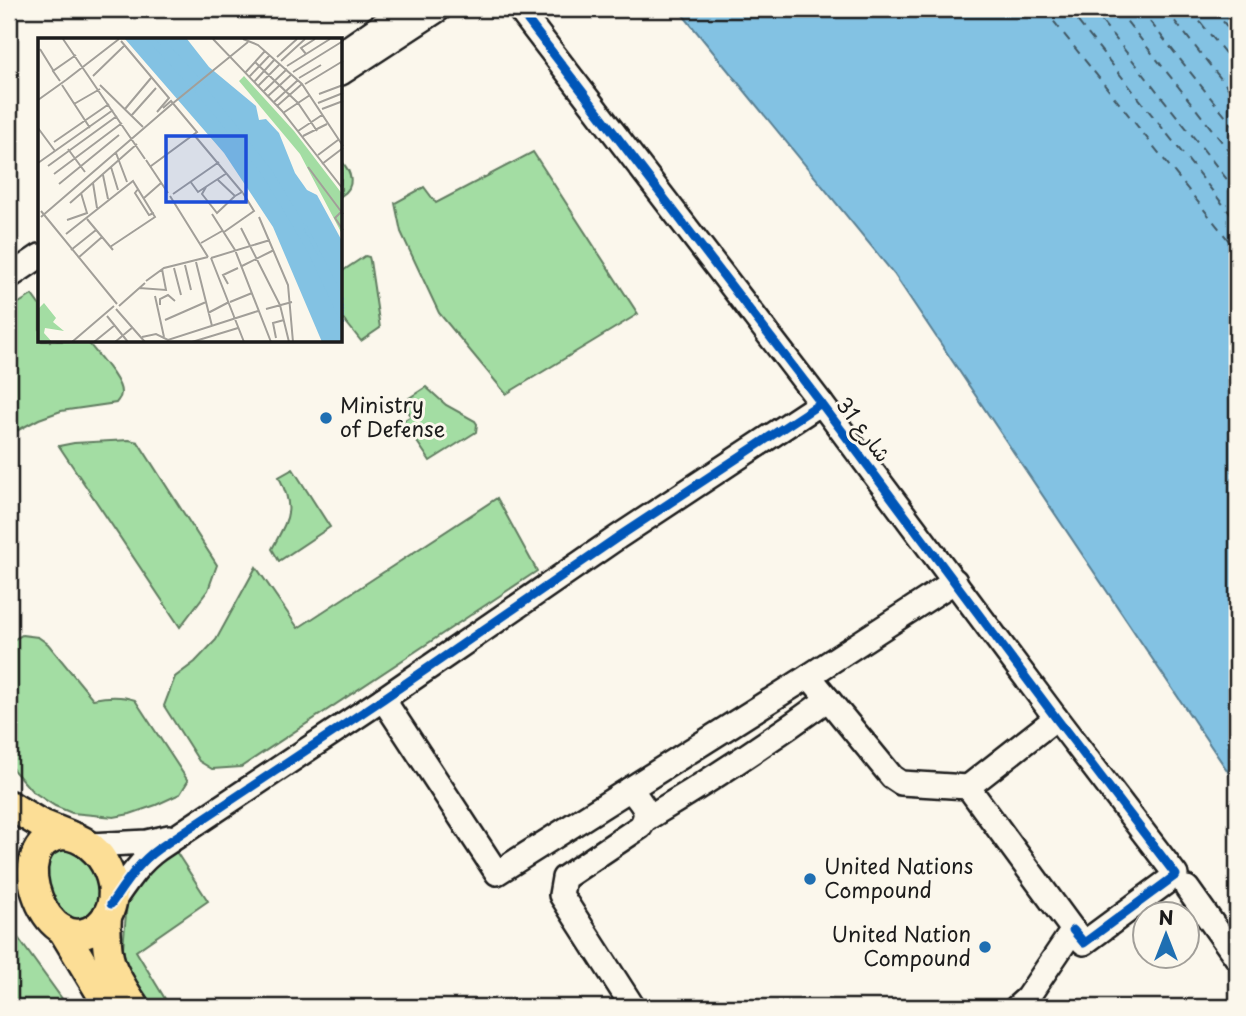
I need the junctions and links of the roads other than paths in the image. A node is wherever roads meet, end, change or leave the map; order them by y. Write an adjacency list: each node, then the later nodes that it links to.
1 (405, 9): 4 (street)
2 (439, 9): 5 (street)
3 (519, 9): 8 (street, شارع 31)
4 (343, 51)
5 (343, 72)
6 (38, 257): 7 (street)
7 (9, 277)
8 (821, 403): 9 (street, شارع 31); 11 (street)
9 (955, 581): 10 (street); 13 (street, شارع 31)
10 (809, 676): 12 (street); 15 (street)
11 (383, 699): 15 (street); 18 (street)
12 (828, 699): 14 (street); 17 (street)
13 (1056, 718): 14 (street); 21 (street, شارع 31)
14 (968, 787): 25 (street)
15 (630, 789): 17 (street)
16 (9, 805): 19 (main road)
17 (646, 819): 29 (street)
18 (182, 833): 19 (street); 23 (street)
19 (79, 840): 22 (main road); 23 (main road)
20 (9, 854): 22 (main road)
21 (1181, 882): 25 (street); 26 (street, شارع 31)
22 (31, 887): 24 (main road)
23 (109, 910): 24 (main road); 28 (main road)
24 (62, 929): 27 (main road)
25 (1073, 930): 30 (street)
26 (1237, 958)
27 (109, 1007)
28 (135, 1007)
29 (633, 1007)
30 (1017, 1007)

